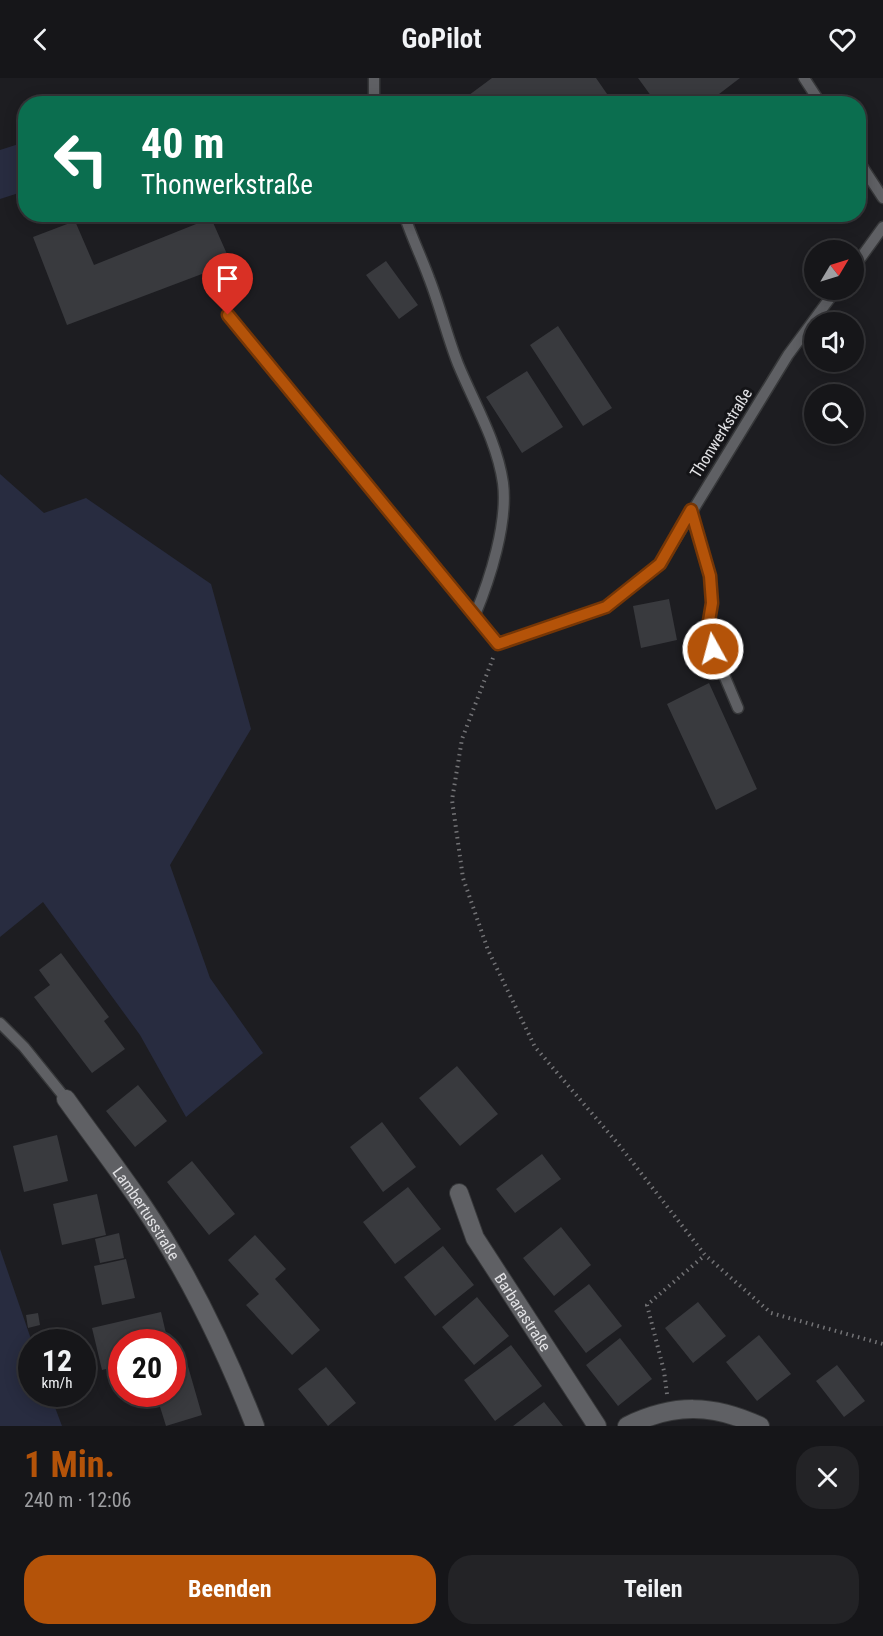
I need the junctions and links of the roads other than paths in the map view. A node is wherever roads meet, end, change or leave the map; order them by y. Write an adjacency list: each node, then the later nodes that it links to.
1 (374, 78): 3 (lane)
2 (804, 78): 4 (lane)
3 (374, 96)
4 (816, 96)
5 (866, 172): 6 (lane)
6 (883, 198)
7 (406, 222): 13 (lane)
8 (883, 227): 9 (lane)
9 (864, 253)
10 (829, 300): 12 (lane, Thonwerkstraße)
11 (228, 315): 13 (lane)
12 (691, 510): 13 (lane, Thonwerkstraße); 14 (lane)
13 (475, 615)
14 (738, 708)
15 (0, 1023): 16 (lane, Lambertusstraße)
16 (66, 1099): 18 (street, Lambertusstraße)
17 (459, 1193): 19 (street, Barbarastraße)
18 (255, 1426)
19 (597, 1426)
20 (627, 1426): 21 (street)
21 (760, 1426)

